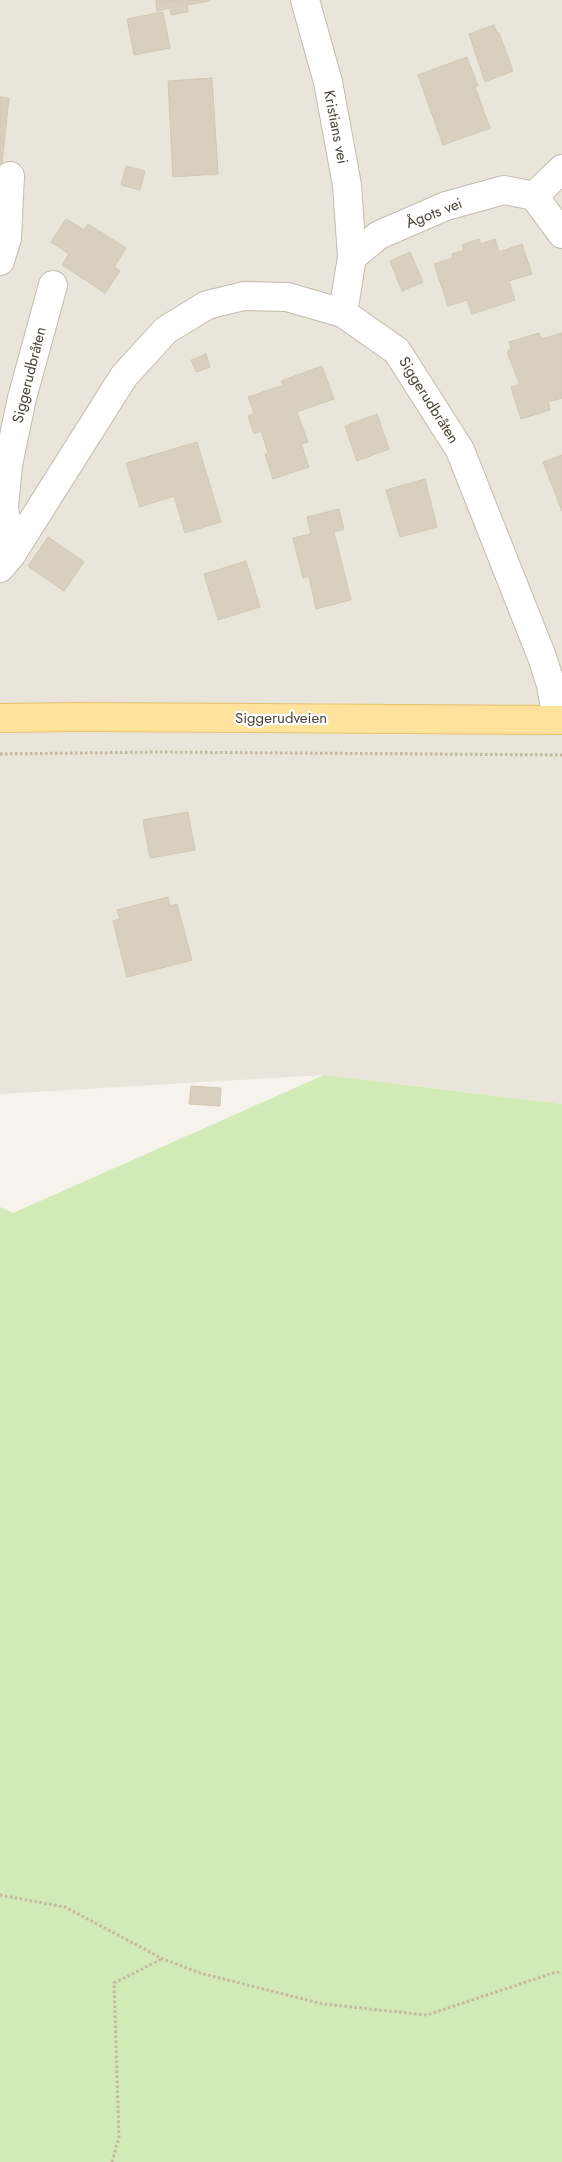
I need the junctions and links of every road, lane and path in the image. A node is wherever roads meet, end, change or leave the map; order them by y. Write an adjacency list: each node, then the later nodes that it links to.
1 (305, 0): 6 (street, Kristians vei)
2 (562, 169): 4 (street)
3 (10, 176): 7 (street)
4 (534, 196): 5 (street); 6 (street, Ågots vei)
5 (562, 234)
6 (352, 257): 9 (street)
7 (0, 262)
8 (54, 284): 10 (street, Siggerudbråten)
9 (343, 313): 10 (street, Siggerudbråten); 12 (street, Siggerudbråten)
10 (4, 557)
11 (0, 718): 12 (main road, Siggerudveien)
12 (559, 720)
13 (0, 754): 14 (path)
14 (562, 755)
15 (0, 1895): 16 (path)
16 (163, 1959): 17 (path); 18 (path)
17 (562, 1973)
18 (112, 2162)

